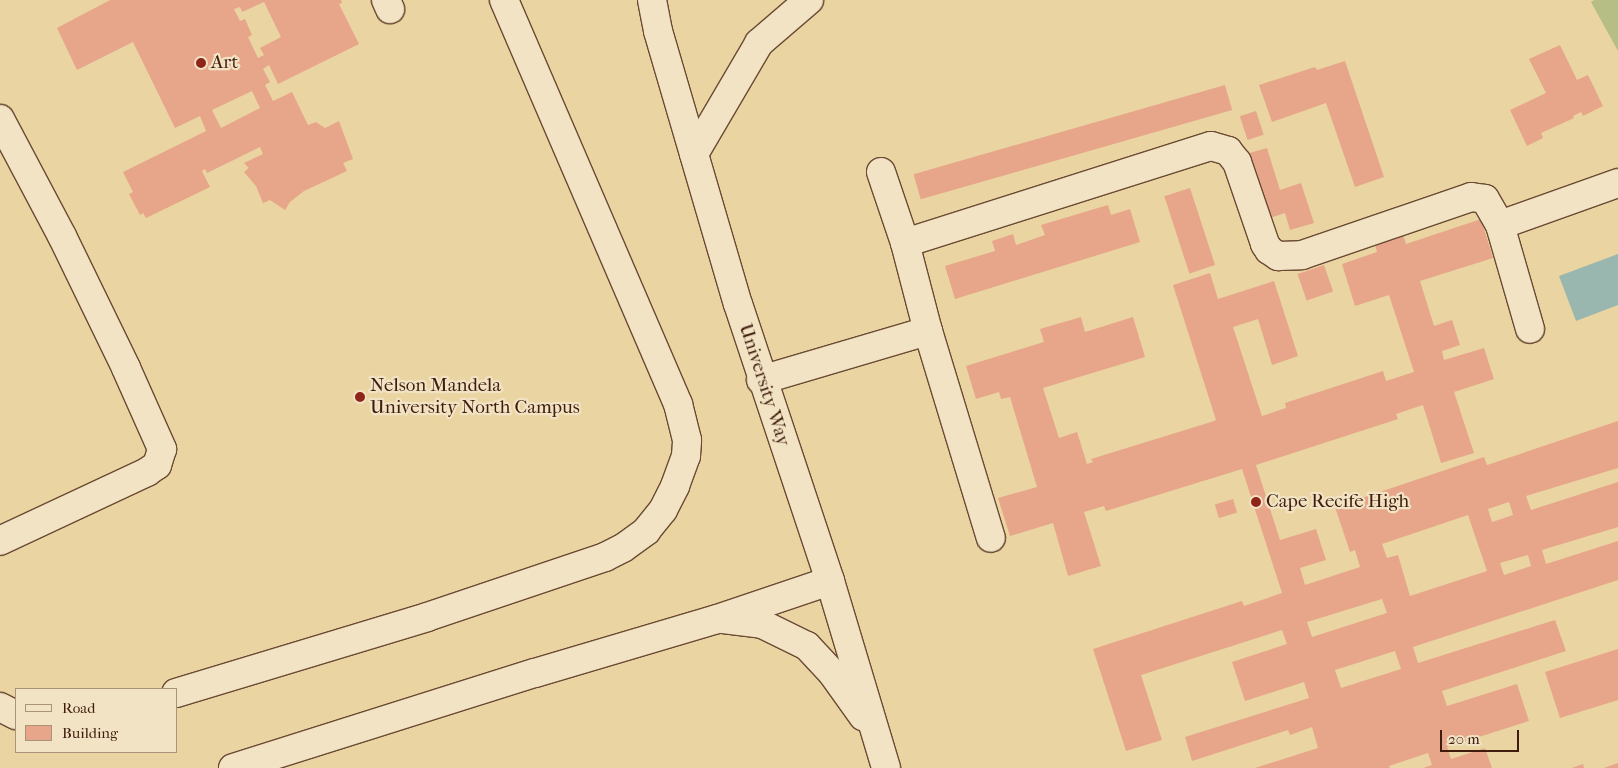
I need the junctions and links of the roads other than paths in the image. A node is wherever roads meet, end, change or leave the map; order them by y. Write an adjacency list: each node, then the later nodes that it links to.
1 (504, 0): 17 (street)
2 (652, 0): 5 (street, University Way)
3 (809, 0): 5 (street)
4 (0, 119): 14 (street)
5 (694, 154): 12 (street, University Way)
6 (881, 172): 9 (street)
7 (1618, 183): 8 (street)
8 (1500, 226): 9 (street); 10 (street)
9 (905, 243): 11 (street)
10 (1530, 329)
11 (928, 330): 12 (street); 13 (street)
12 (761, 380): 15 (street, University Way)
13 (991, 538)
14 (0, 541)
15 (830, 581): 16 (street); 20 (street, University Way)
16 (717, 619): 20 (street); 21 (street)
17 (178, 691)
18 (0, 707): 19 (street)
19 (15, 714)
20 (882, 756)
21 (233, 768)

